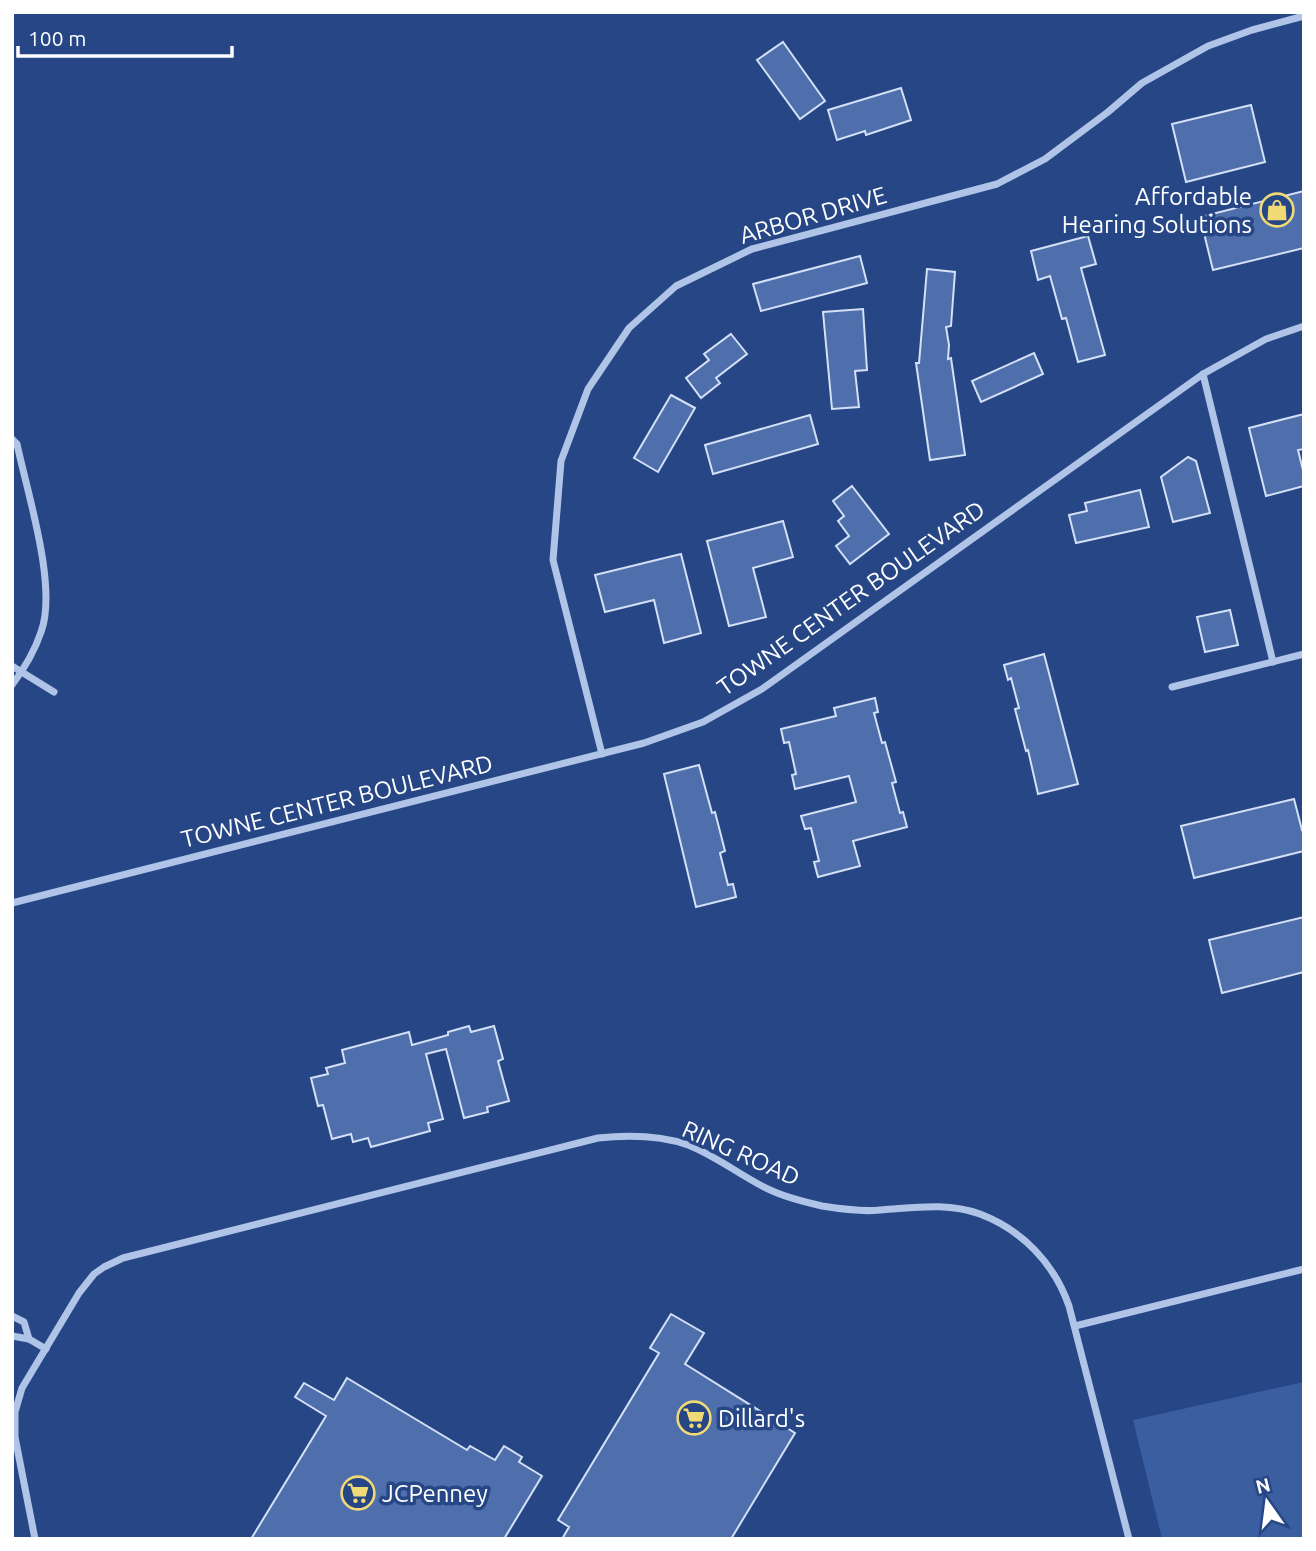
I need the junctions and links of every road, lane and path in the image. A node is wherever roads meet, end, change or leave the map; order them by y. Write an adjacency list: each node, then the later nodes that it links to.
1 (1304, 16): 12 (street, ARBOR DRIVE)
2 (1304, 326): 3 (street, TOWNE CENTER BOULEVARD)
3 (1203, 374): 6 (street); 12 (street, TOWNE CENTER BOULEVARD)
4 (12, 439): 8 (street)
5 (1304, 654): 6 (street)
6 (1273, 662): 10 (street)
7 (12, 666): 8 (street)
8 (21, 672): 9 (street); 11 (street)
9 (12, 685)
10 (1172, 687)
11 (54, 692)
12 (602, 754): 13 (street, TOWNE CENTER BOULEVARD)
13 (12, 903)
14 (1304, 1269): 16 (street)
15 (12, 1315): 18 (street)
16 (1075, 1326): 19 (street, RING ROAD); 21 (street, RING ROAD)
17 (12, 1336): 18 (street)
18 (29, 1339): 19 (street)
19 (46, 1349): 20 (street, RING ROAD)
20 (35, 1539)
21 (1129, 1539)

